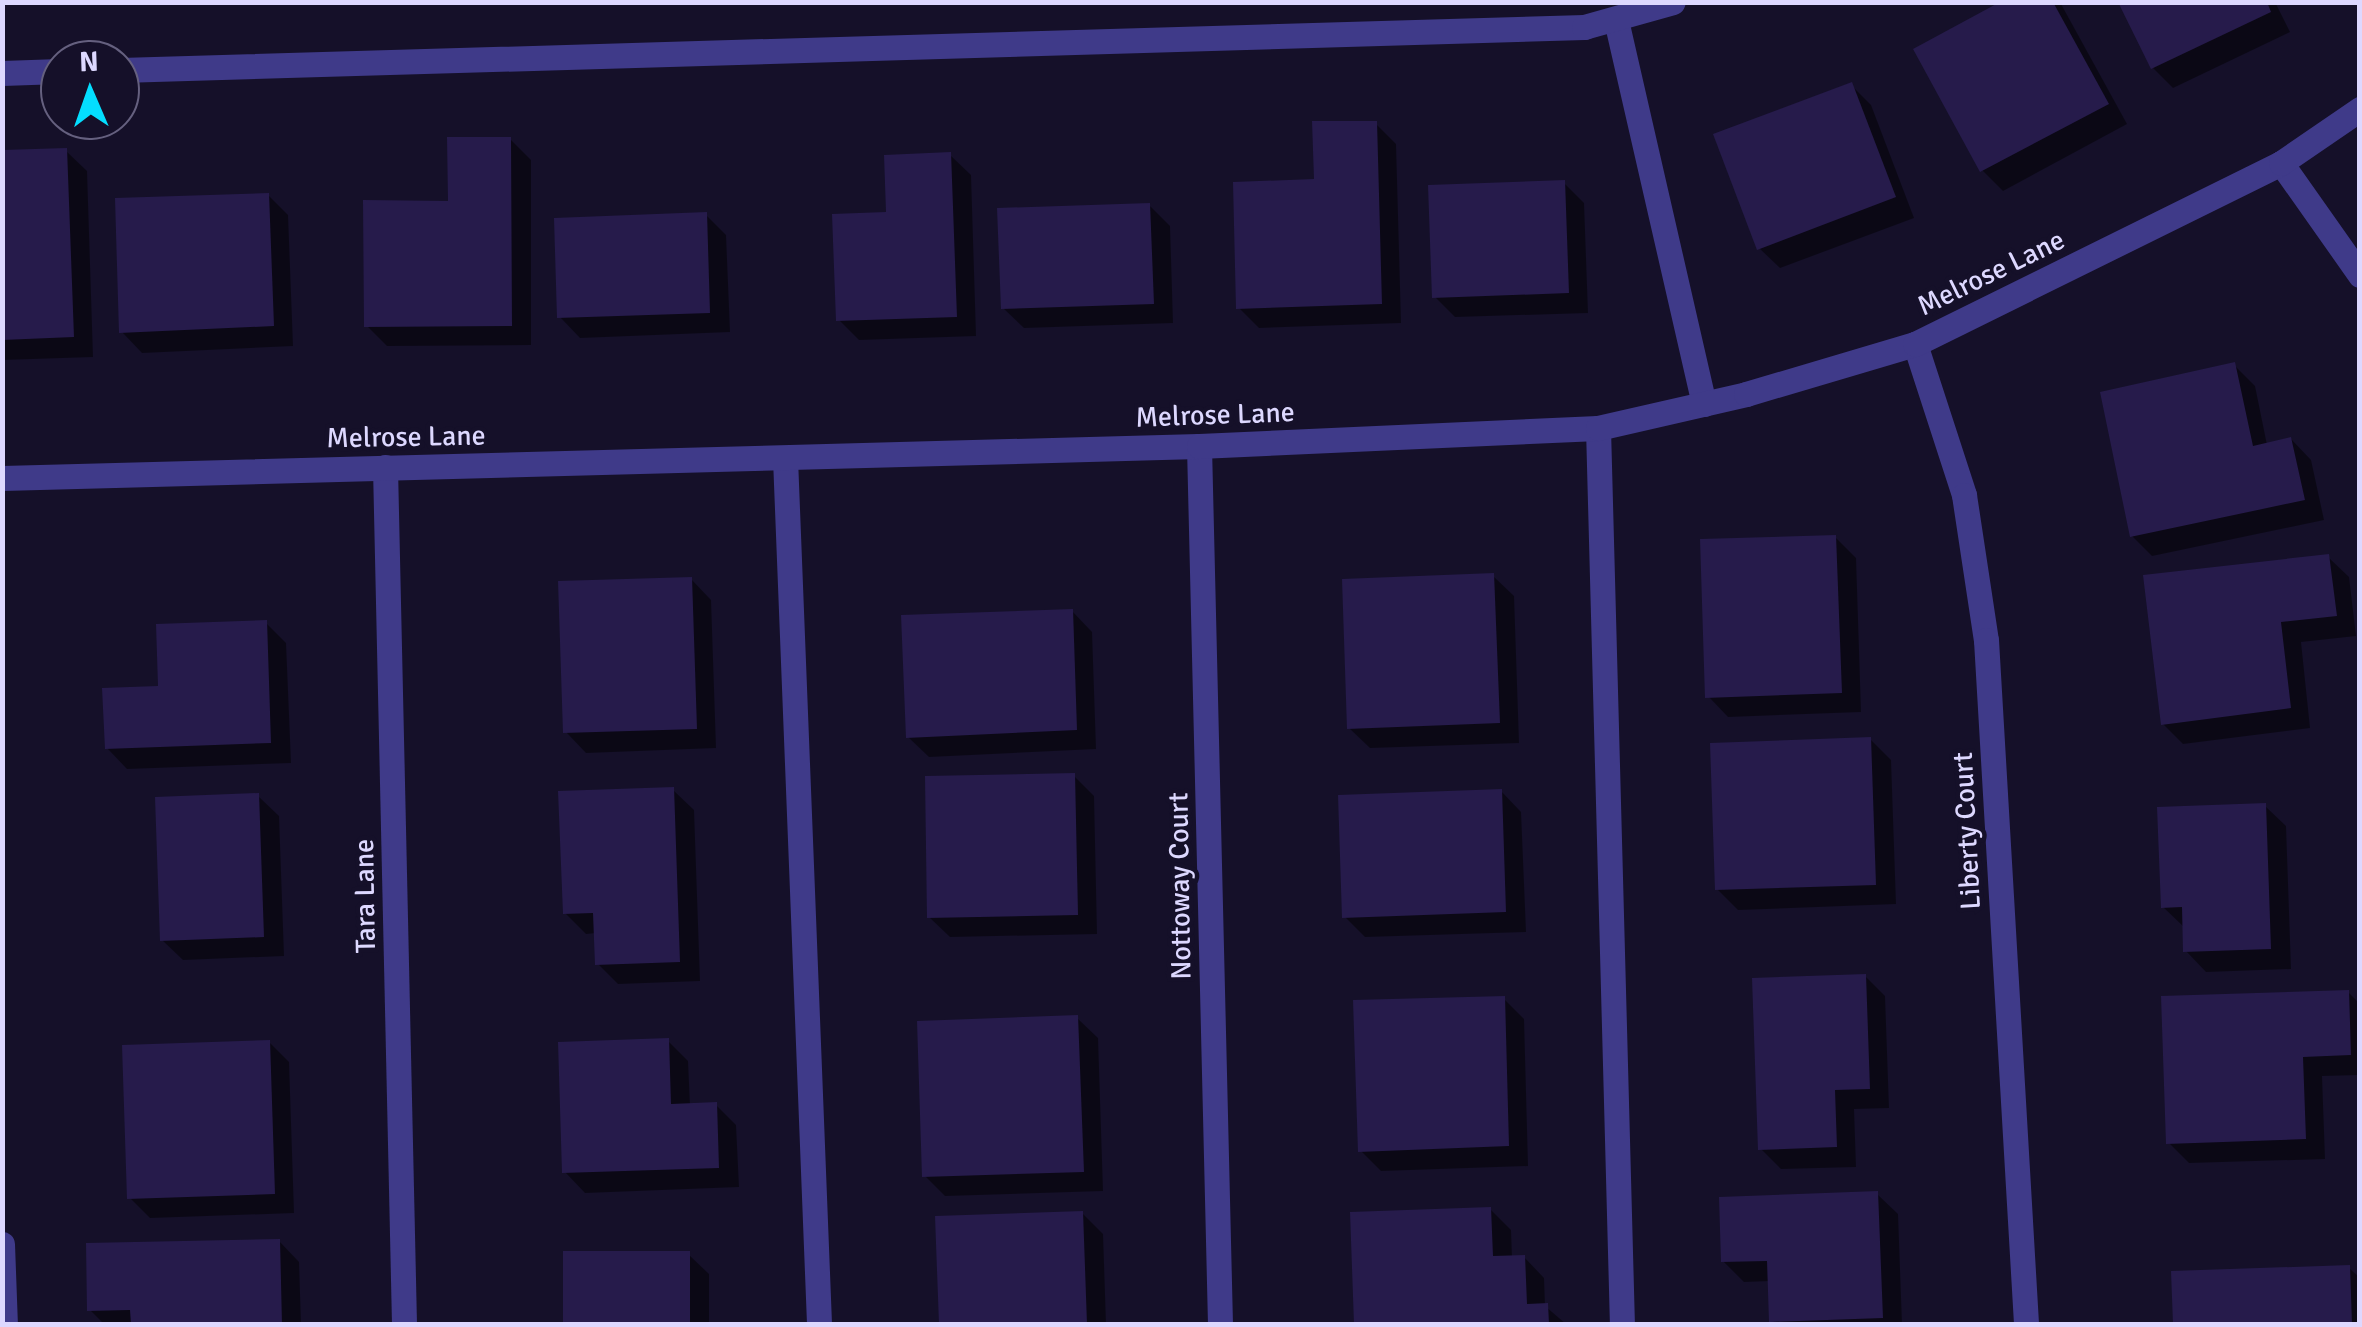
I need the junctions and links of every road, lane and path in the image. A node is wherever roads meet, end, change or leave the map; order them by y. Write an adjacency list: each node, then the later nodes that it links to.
1 (1672, 2): 2 (street)
2 (1616, 20): 3 (street); 10 (street)
3 (140, 69)
4 (40, 72): 5 (street)
5 (2, 73)
6 (2360, 109): 7 (street, Melrose Lane)
7 (2281, 164): 8 (street); 9 (street, Melrose Lane)
8 (2360, 275)
9 (1916, 344): 10 (street, Melrose Lane); 22 (street, Liberty Court)
10 (1704, 404): 11 (street, Melrose Lane)
11 (1598, 428): 12 (street, Melrose Lane); 21 (street)
12 (1199, 446): 13 (street, Melrose Lane); 20 (street, Nottoway Court)
13 (786, 458): 14 (street, Melrose Lane); 19 (street)
14 (385, 467): 15 (street, Melrose Lane); 18 (street, Tara Lane)
15 (2, 478)
16 (2, 1244): 17 (street)
17 (5, 1324)
18 (404, 1324)
19 (818, 1324)
20 (1220, 1324)
21 (1622, 1324)
22 (2026, 1324)

